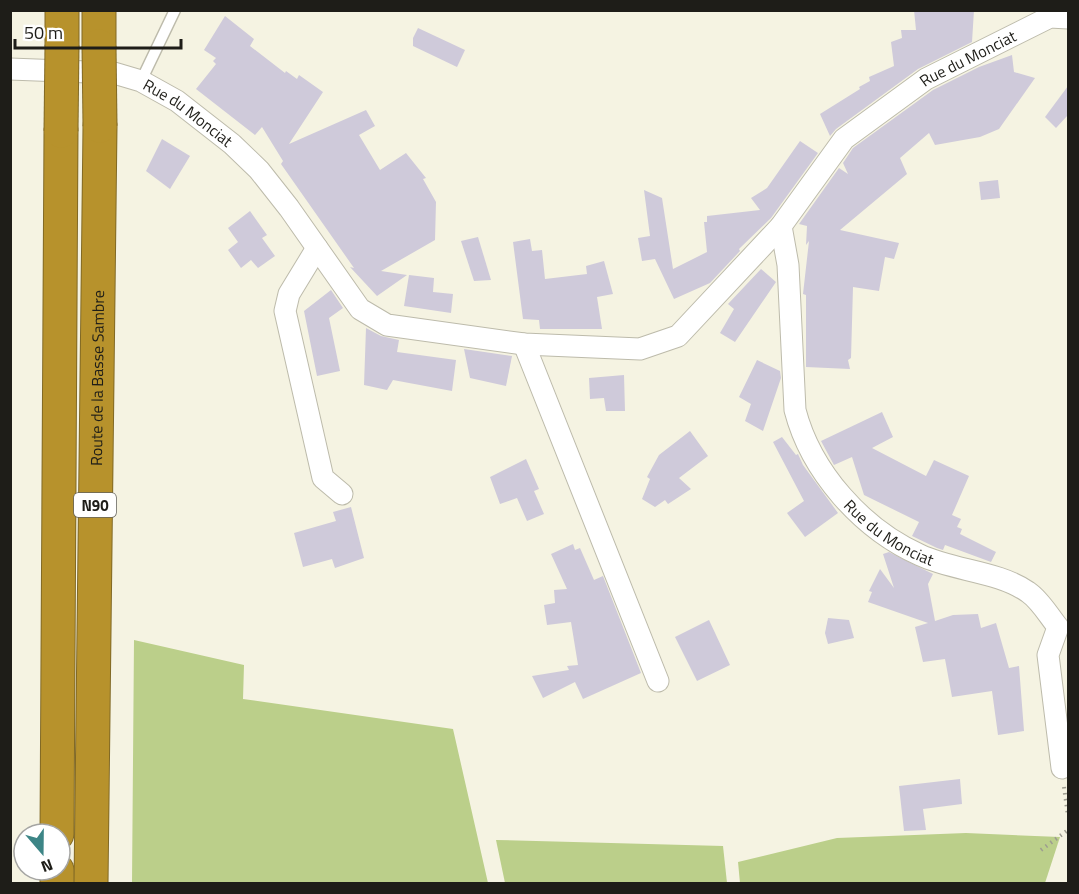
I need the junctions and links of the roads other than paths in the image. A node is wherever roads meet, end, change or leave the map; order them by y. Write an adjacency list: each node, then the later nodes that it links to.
1 (62, 10): 13 (highway, N90, bridge)
2 (99, 10): 14 (highway, Route de la Basse Sambre / N90, bridge)
3 (175, 10): 6 (lane)
4 (1068, 18): 7 (street, Rue du Monciat)
5 (10, 69): 6 (street, Rue du Monciat)
6 (141, 81): 8 (street, Rue du Monciat)
7 (781, 226): 9 (street, Rue du Monciat); 12 (street, Rue du Monciat)
8 (317, 248): 9 (street, Rue du Monciat); 10 (street)
9 (524, 344): 11 (street)
10 (342, 494)
11 (658, 681)
12 (1062, 768)
13 (57, 822)
14 (91, 884)

